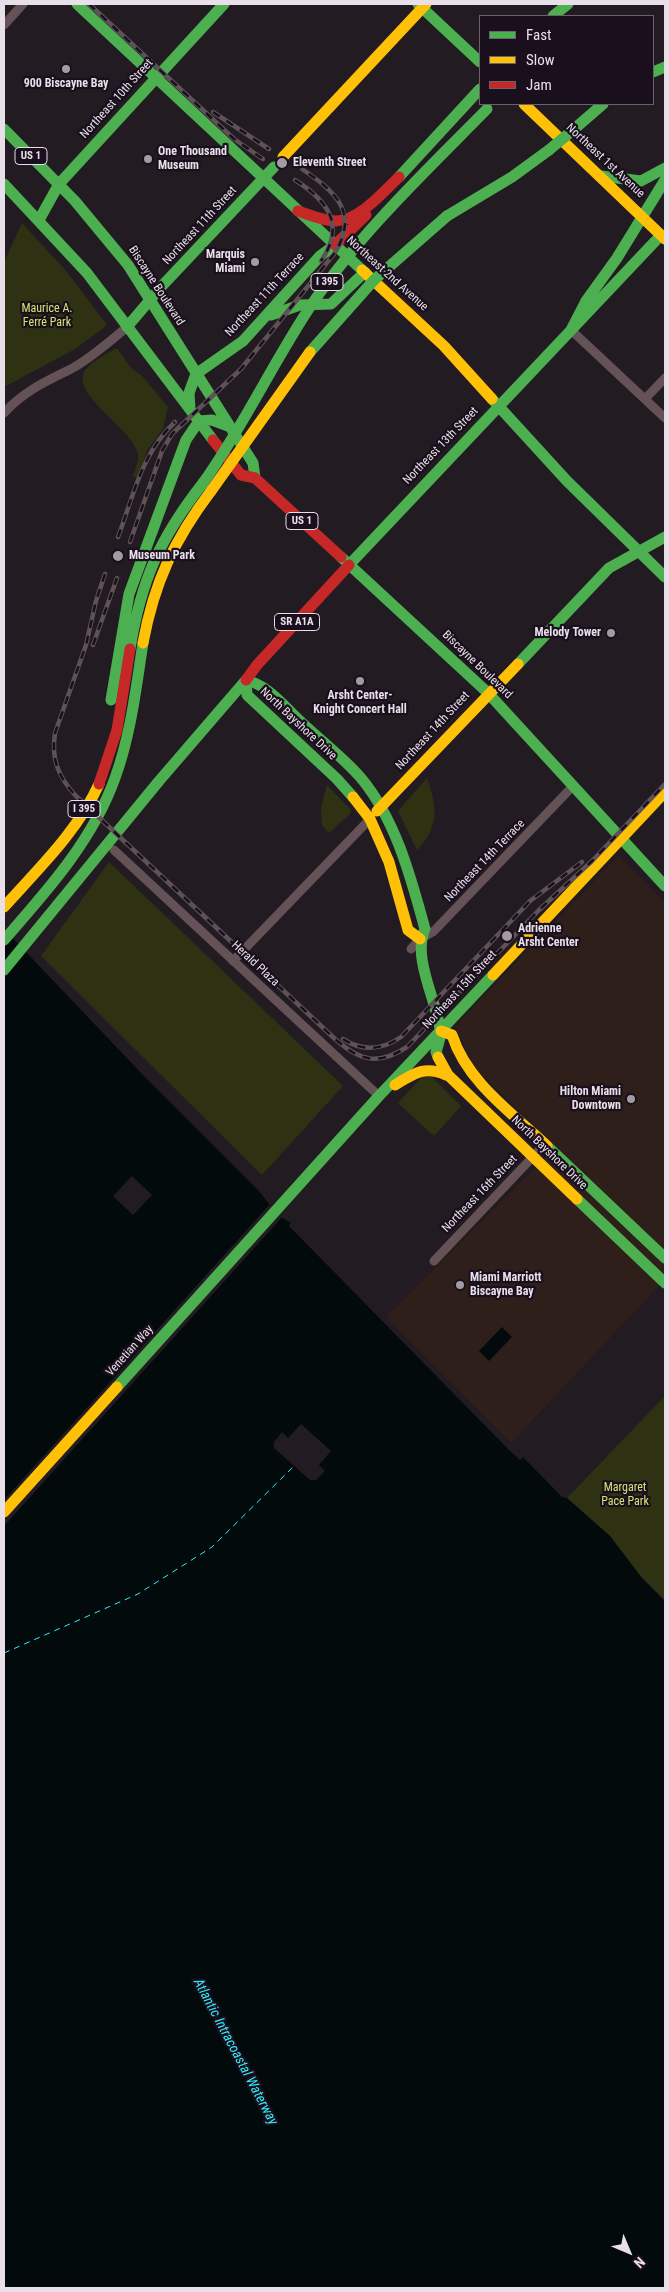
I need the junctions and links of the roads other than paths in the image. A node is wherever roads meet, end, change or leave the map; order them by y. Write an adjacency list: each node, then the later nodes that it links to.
1 (23, 4): 9 (street)
2 (77, 4): 11 (main road, Northeast 2nd Avenue)
3 (224, 4): 11 (main road, Northeast 10th Street)
4 (568, 4): 7 (main road)
5 (581, 4): 8 (main road)
6 (422, 5): 10 (main road); 17 (main road)
7 (553, 15)
8 (571, 15)
9 (4, 25)
10 (479, 61)
11 (155, 78): 21 (main road, Northeast 2nd Avenue); 24 (main road, Northeast 10th Street)
12 (479, 90): 25 (main road)
13 (491, 105): 46 (main road, I 395, bridge)
14 (525, 105): 20 (main road, Northeast 1st Avenue)
15 (602, 105): 46 (main road, I 395, bridge)
16 (4, 128): 24 (main road, Biscayne Boulevard / US 1)
17 (284, 157)
18 (274, 167): 21 (main road, Northeast 11th Street)
19 (665, 168): 20 (main road)
20 (601, 176): 27 (main road, Northeast 1st Avenue)
21 (263, 179): 26 (main road, Northeast 2nd Avenue); 32 (main road, Northeast 11th Street)
22 (665, 180): 27 (main road)
23 (4, 184): 28 (main road, Biscayne Boulevard / US 1)
24 (59, 184): 28 (main road, Northeast 10th Street); 32 (main road, Biscayne Boulevard / US 1)
25 (379, 196): 26 (main road); 30 (main road, Northeast 11th Terrace)
26 (298, 211): 30 (main road, Northeast 2nd Avenue)
27 (643, 217): 29 (main road, Northeast 1st Avenue); 35 (main road)
28 (39, 220): 34 (main road, Biscayne Boulevard / US 1)
29 (663, 237): 35 (main road, Northeast 13th Street)
30 (335, 245): 31 (main road, Northeast 2nd Avenue); 33 (main road, Northeast 11th Terrace)
31 (364, 272): 33 (main road); 39 (main road, Northeast 2nd Avenue)
32 (149, 300): 34 (main road, Northeast 11th Street); 36 (main road, Biscayne Boulevard / US 1)
33 (268, 315): 36 (main road, Northeast 11th Terrace)
34 (126, 327): 40 (main road, Biscayne Boulevard / US 1); 41 (street)
35 (571, 330): 38 (street); 39 (main road, Northeast 13th Street)
36 (196, 374): 40 (main road); 44 (main road, Biscayne Boulevard / US 1)
37 (665, 378): 38 (street)
38 (645, 399): 42 (street)
39 (498, 406): 48 (main road, Northeast 2nd Avenue); 49 (main road, Northeast 13th Street)
40 (190, 410): 43 (main road, Biscayne Boulevard / US 1)
41 (4, 413)
42 (665, 418)
43 (199, 421): 44 (main road); 45 (main road, Biscayne Boulevard / US 1); 57 (main road)
44 (228, 426): 45 (main road, Biscayne Boulevard / US 1)
45 (255, 478): 49 (main road, Biscayne Boulevard / US 1)
46 (207, 487): 57 (main road, I 395); 65 (main road, I 395)
47 (665, 537): 48 (main road, Northeast 14th Street)
48 (640, 552): 50 (main road, Northeast 2nd Avenue); 52 (main road, Northeast 14th Street)
49 (349, 565): 51 (main road, Northeast 13th Street / SR A1A); 52 (main road, Biscayne Boulevard / US 1)
50 (665, 577)
51 (246, 680): 53 (main road, North Bayshore Drive); 54 (main road, North Bayshore Drive); 68 (main road, Northeast 13th Street)
52 (488, 693): 55 (main road, Biscayne Boulevard / US 1); 58 (main road, Northeast 14th Street)
53 (314, 734): 54 (street); 58 (main road, North Bayshore Drive)
54 (302, 746): 59 (main road, North Bayshore Drive)
55 (573, 786): 60 (main road, Biscayne Boulevard / US 1); 64 (street, Northeast 14th Terrace)
56 (665, 792): 60 (main road, Northeast 15th Street)
57 (92, 795): 63 (main road, I 395)
58 (381, 806): 59 (main road, Northeast 14th Street); 64 (main road, North Bayshore Drive)
59 (370, 819): 64 (main road, North Bayshore Drive); 67 (street, Northeast 14th Street)
60 (621, 838): 62 (main road, Biscayne Boulevard / US 1); 69 (main road, Northeast 15th Street)
61 (114, 850): 67 (street, Herald Plaza)
62 (665, 886)
63 (5, 905)
64 (420, 939): 66 (street, Northeast 14th Terrace); 69 (main road, North Bayshore Drive)
65 (4, 940)
66 (411, 949)
67 (233, 961): 71 (street, Herald Plaza)
68 (4, 970)
69 (441, 1031): 70 (main road, North Bayshore Drive); 71 (main road, Northeast 15th Street); 72 (main road, North Bayshore Drive)
70 (448, 1076): 71 (main road); 73 (main road, North Bayshore Drive)
71 (379, 1096): 74 (main road, Northeast 15th Street)
72 (545, 1144): 73 (street, Northeast 16th Street); 76 (main road, North Bayshore Drive)
73 (533, 1157): 75 (main road, North Bayshore Drive); 79 (street, Northeast 16th Street)
74 (277, 1208): 82 (main road, Venetian Way)
75 (602, 1223): 76 (main road); 80 (main road, North Bayshore Drive)
76 (642, 1237): 77 (main road, North Bayshore Drive)
77 (652, 1245): 78 (main road, North Bayshore Drive); 80 (main road)
78 (665, 1258)
79 (434, 1261)
80 (652, 1271): 81 (main road, North Bayshore Drive)
81 (665, 1282)
82 (4, 1512)

